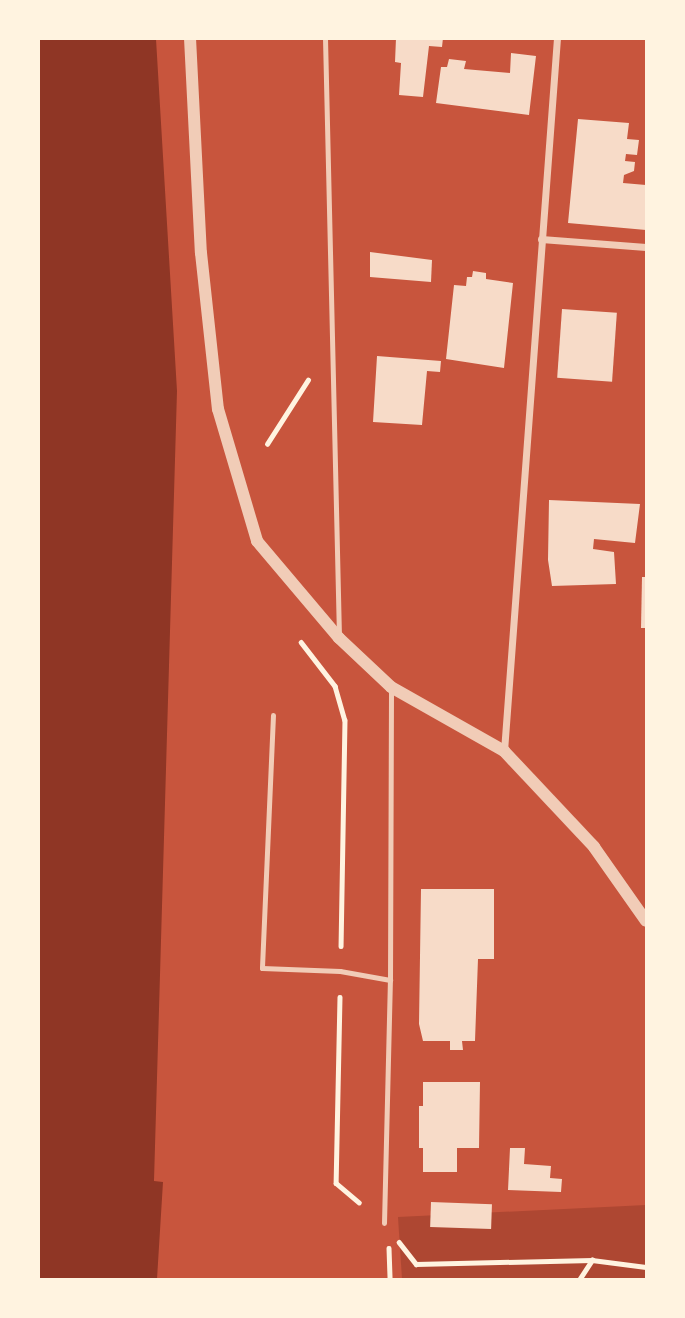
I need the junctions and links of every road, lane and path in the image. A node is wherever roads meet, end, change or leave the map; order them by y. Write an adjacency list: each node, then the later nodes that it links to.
1 (190, 38): 9 (street)
2 (326, 38): 6 (lane)
3 (557, 38): 4 (street)
4 (541, 239): 5 (street); 12 (street)
5 (646, 247)
6 (332, 341): 7 (path); 9 (lane)
7 (267, 444)
8 (296, 636): 14 (path)
9 (339, 638): 10 (street)
10 (391, 687): 12 (street); 15 (lane)
11 (272, 715): 14 (lane)
12 (504, 751): 13 (street)
13 (646, 921)
14 (340, 971): 15 (lane); 16 (path)
15 (390, 980): 17 (lane)
16 (337, 1183)
17 (384, 1223): 18 (path); 20 (path)
18 (592, 1260): 19 (path); 21 (path)
19 (646, 1267)
20 (390, 1279)
21 (579, 1279)

